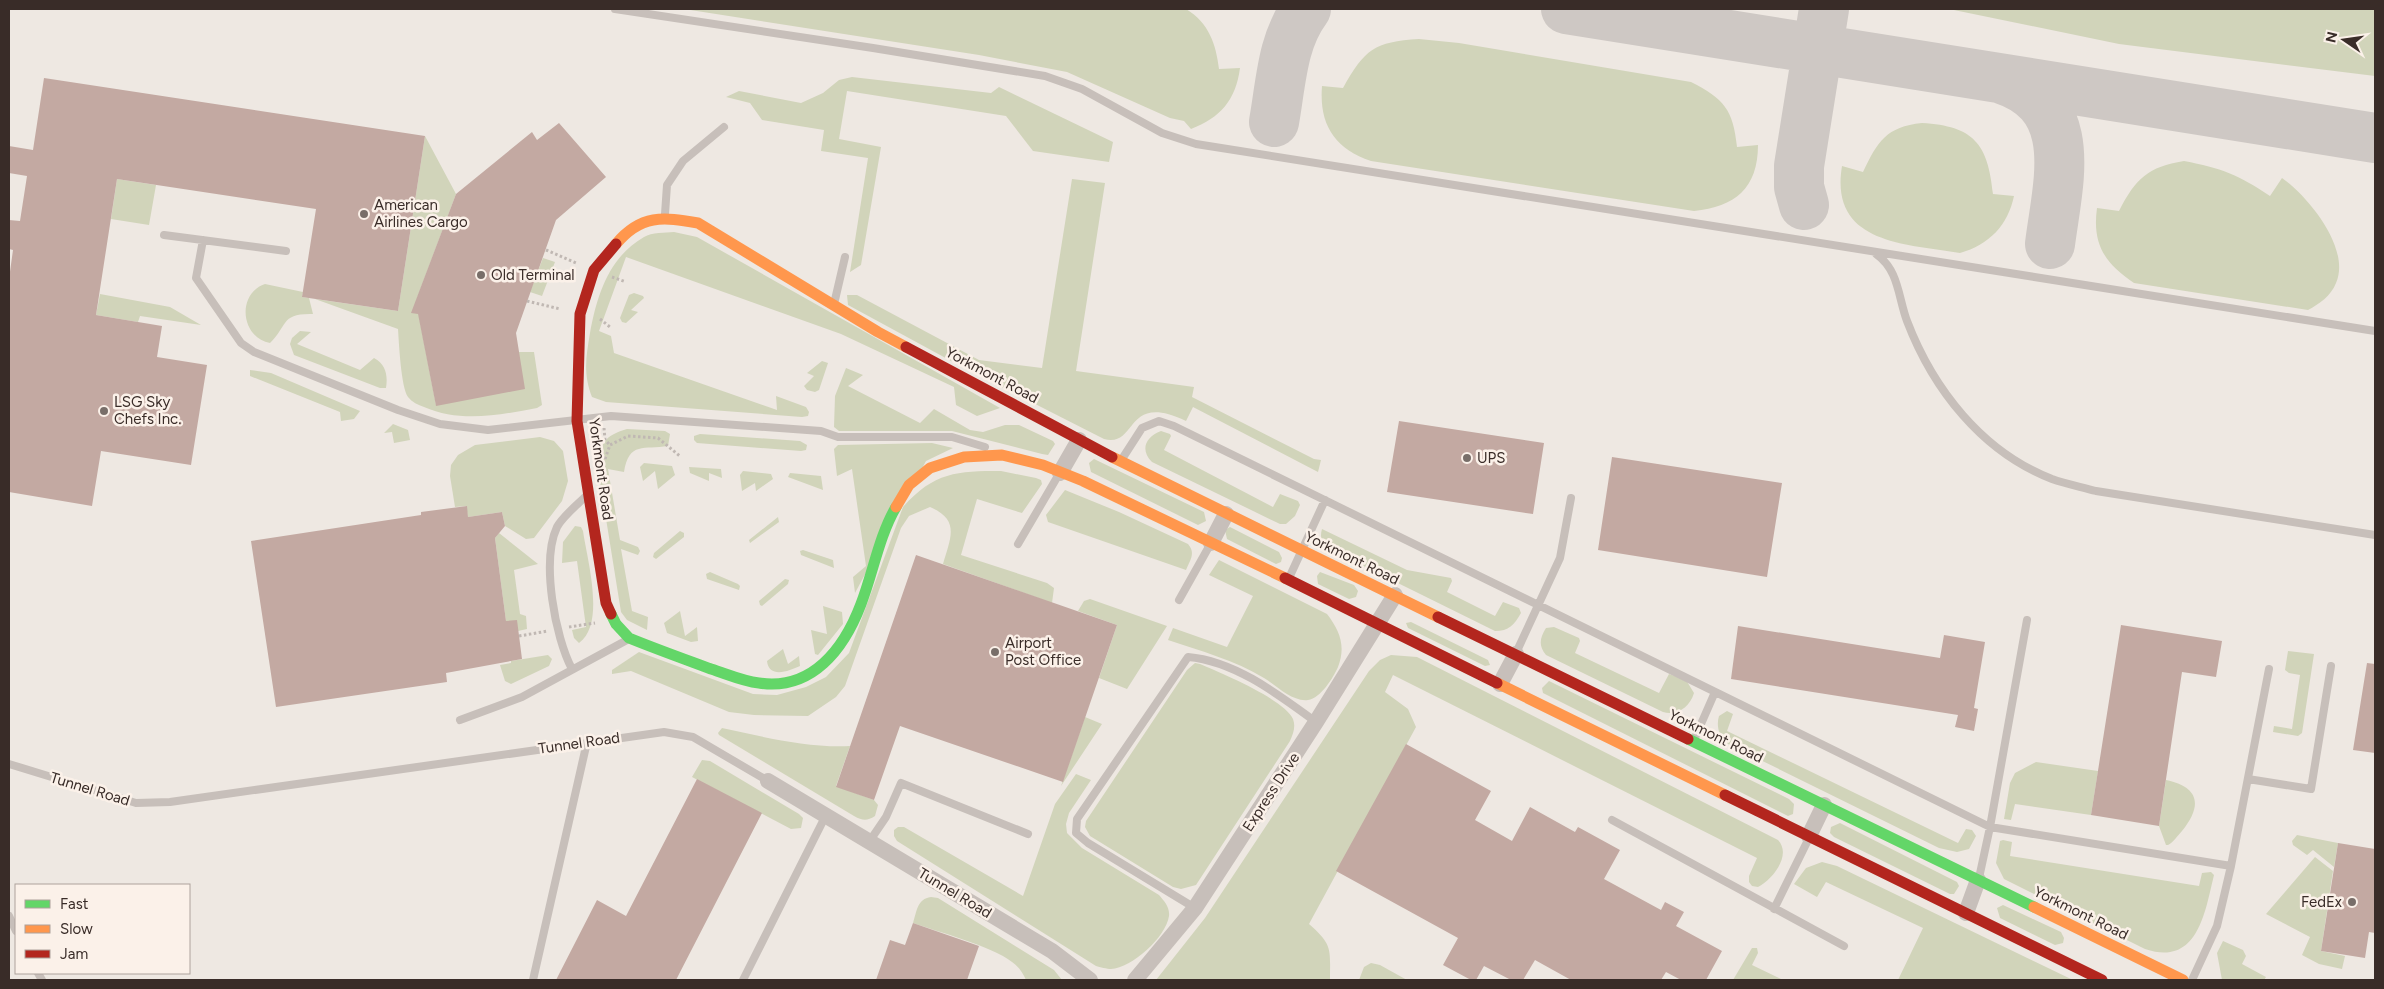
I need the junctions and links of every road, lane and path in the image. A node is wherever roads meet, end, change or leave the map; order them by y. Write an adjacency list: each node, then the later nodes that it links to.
1 (615, 9): 7 (lane)
2 (724, 128): 3 (lane)
3 (664, 217): 9 (street, Yorkmont Road); 13 (street, Yorkmont Road)
4 (164, 235): 5 (lane)
5 (203, 240): 6 (lane); 13 (lane)
6 (286, 251)
7 (1873, 252): 12 (lane); 22 (lane)
8 (845, 257): 9 (lane)
9 (834, 306): 14 (street, Yorkmont Road)
10 (597, 318): 11 (path)
11 (610, 327)
12 (2375, 331)
13 (577, 421): 15 (lane); 18 (street, Yorkmont Road)
14 (1079, 440): 16 (street, Yorkmont Road); 17 (street)
15 (1001, 454): 17 (street); 32 (street)
16 (1121, 461): 20 (lane); 21 (street, Yorkmont Road)
17 (1060, 473): 23 (street); 24 (lane)
18 (589, 493): 32 (street, Yorkmont Road); 35 (lane)
19 (1571, 498): 29 (lane)
20 (1325, 500): 25 (lane); 29 (lane)
21 (1226, 514): 23 (street); 25 (street, Yorkmont Road)
22 (2375, 535)
23 (1211, 543): 26 (street); 28 (lane)
24 (1018, 544)
25 (1302, 550): 26 (lane); 27 (street, Yorkmont Road)
26 (1288, 580): 31 (street)
27 (1394, 595): 31 (street, Express Drive); 33 (street, Yorkmont Road)
28 (1179, 600)
29 (1539, 605): 33 (lane); 38 (lane)
30 (2027, 620): 49 (lane)
31 (1378, 624): 37 (street); 40 (street, Express Drive)
32 (629, 638): 35 (lane)
33 (1516, 654): 37 (street); 41 (street, Yorkmont Road)
34 (2331, 666): 44 (lane)
35 (572, 669): 39 (lane)
36 (2269, 669): 44 (lane)
37 (1500, 684): 51 (street)
38 (1715, 692): 41 (lane); 49 (lane)
39 (460, 720)
40 (1316, 722): 55 (street, Express Drive); 55 (lane)
41 (1693, 741): 46 (street, Yorkmont Road)
42 (587, 742): 43 (lane, Tunnel Road); 45 (lane, Tunnel Road); 62 (lane)
43 (9, 764)
44 (2248, 779): 53 (lane)
45 (768, 781): 47 (street, Tunnel Road)
46 (1824, 805): 51 (street); 54 (street, Yorkmont Road)
47 (826, 815): 52 (street, Tunnel Road); 63 (lane)
48 (1612, 820): 56 (lane)
49 (1990, 827): 53 (lane); 54 (lane)
50 (1028, 834): 52 (lane)
51 (1810, 836): 56 (lane); 57 (street)
52 (869, 842): 64 (street, Tunnel Road)
53 (2231, 866): 68 (lane)
54 (1978, 880): 57 (street); 61 (street, Yorkmont Road)
55 (1196, 908): 65 (street, Express Drive)
56 (1774, 909): 60 (lane)
57 (1966, 913): 66 (street)
58 (9, 916): 59 (lane)
59 (15, 930)
60 (1844, 946)
61 (2156, 974): 67 (street, Yorkmont Road)
62 (533, 980)
63 (743, 980)
64 (1090, 980)
65 (1134, 980)
66 (2102, 980)
67 (2183, 980)
68 (2192, 980)

